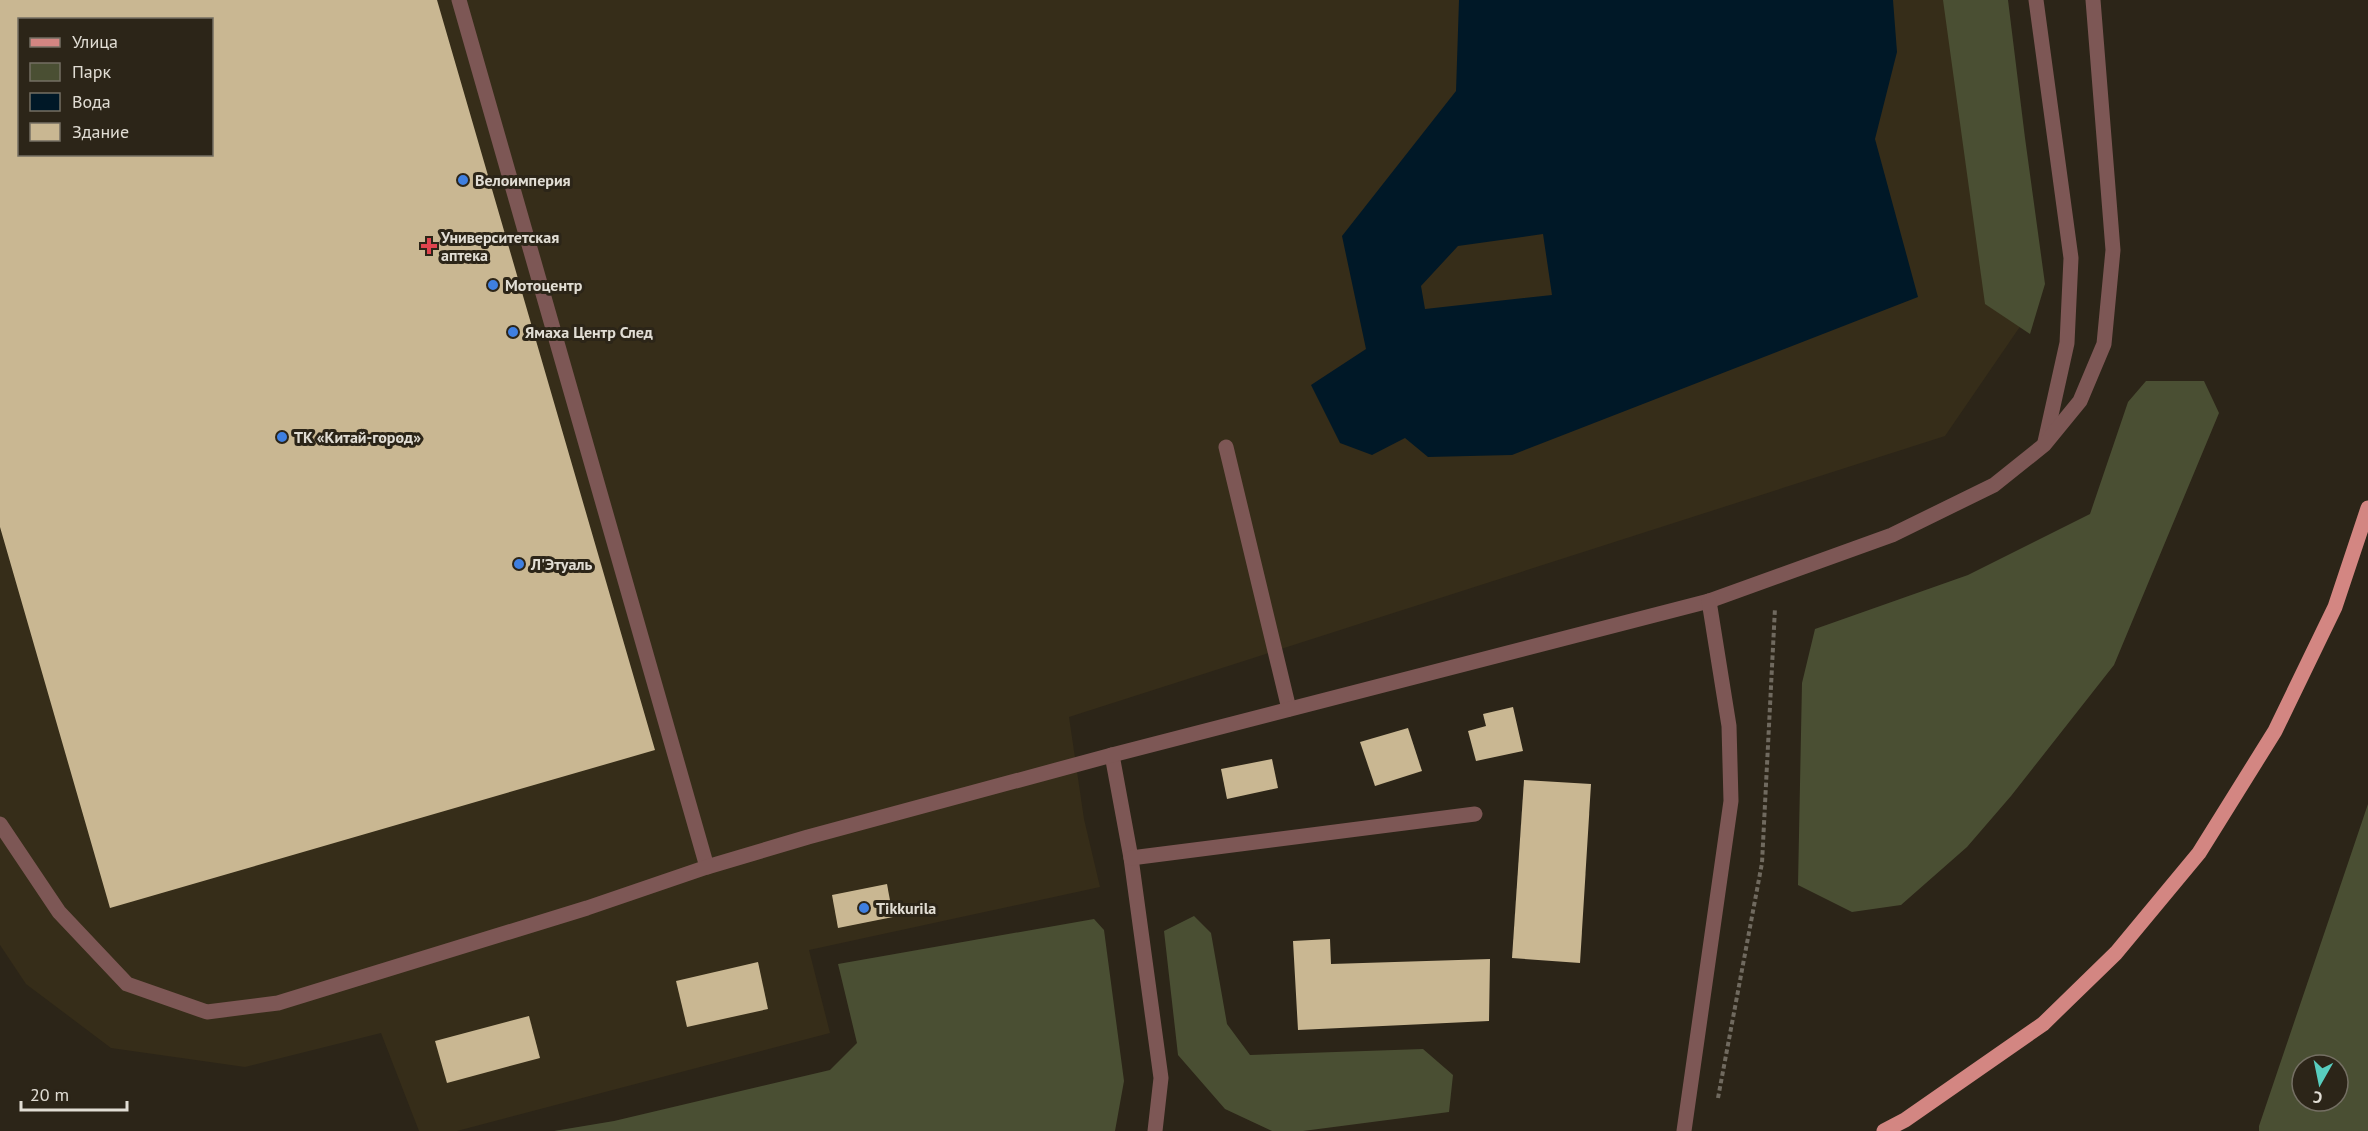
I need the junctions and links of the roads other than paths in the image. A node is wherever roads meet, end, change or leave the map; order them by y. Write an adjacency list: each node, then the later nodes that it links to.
1 (459, 0): 13 (street)
2 (2036, 0): 4 (street)
3 (2093, 0): 4 (street)
4 (2044, 445): 7 (street)
5 (1226, 447): 8 (street)
6 (2368, 508): 16 (main road)
7 (1709, 601): 8 (street); 15 (street)
8 (1289, 709): 9 (street)
9 (1112, 755): 12 (street); 13 (street)
10 (1475, 814): 12 (street)
11 (0, 824): 13 (street)
12 (1131, 858): 14 (street)
13 (707, 867)
14 (1155, 1131)
15 (1684, 1131)
16 (1884, 1131)

